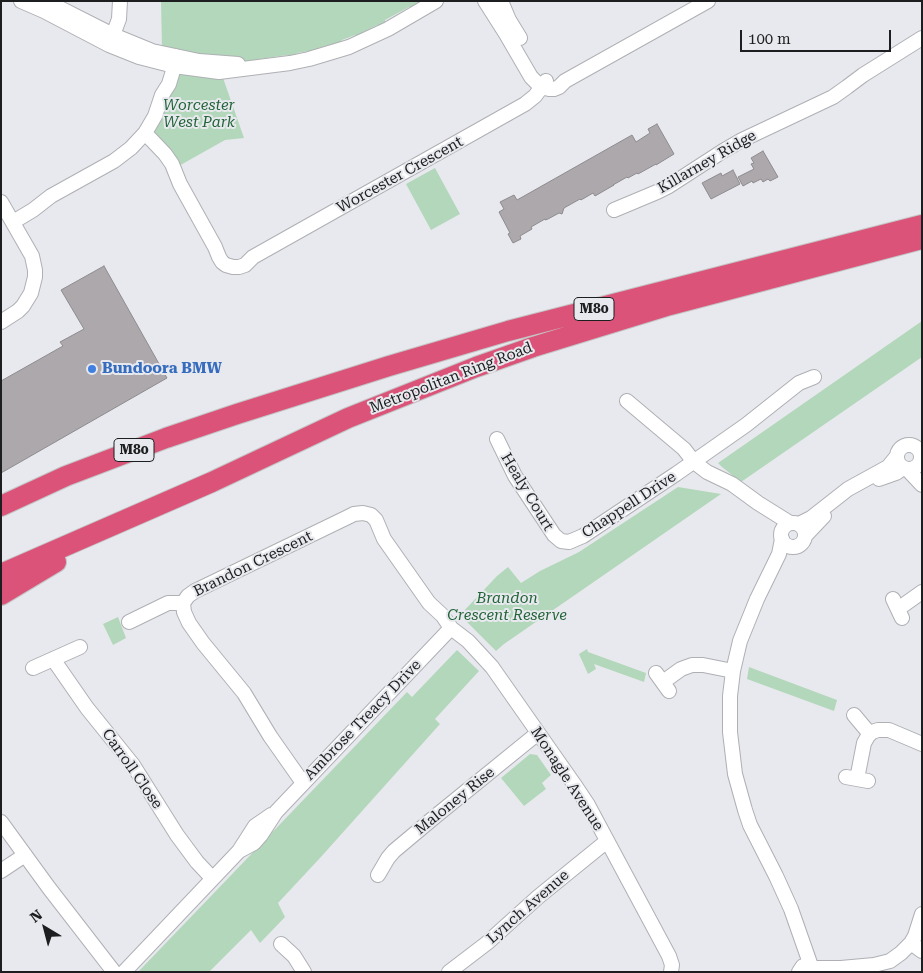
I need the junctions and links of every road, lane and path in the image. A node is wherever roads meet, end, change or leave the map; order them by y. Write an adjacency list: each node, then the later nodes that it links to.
1 (46, 1): 8 (street)
2 (120, 1): 8 (street)
3 (436, 1): 10 (street)
4 (485, 1): 11 (street)
5 (501, 1): 11 (street)
6 (708, 1): 11 (street)
7 (23, 2): 10 (street)
8 (113, 35): 10 (street)
9 (922, 38): 14 (street, Killarney Ridge)
10 (169, 60): 12 (street)
11 (543, 84): 12 (street, Worcester Crescent)
12 (142, 137): 15 (street)
13 (1, 202): 15 (street)
14 (614, 210)
15 (11, 218): 18 (street)
16 (922, 225): 27 (highway, Metropolitan Ring Road / M80)
17 (922, 240): 28 (highway, Metropolitan Ring Road / M80)
18 (1, 322)
19 (814, 377): 23 (street, Chappell Drive)
20 (627, 401): 23 (street)
21 (497, 439): 30 (street, Healy Court)
22 (922, 439): 24 (street)
23 (699, 458): 29 (street); 30 (street, Chappell Drive)
24 (904, 460): 25 (street); 25 (street); 26 (street); 29 (street)
25 (921, 460)
26 (922, 485)
27 (1, 506)
28 (110, 526): 31 (highway, Metropolitan Ring Road / M80); 34 (highway)
29 (792, 531): 32 (street); 32 (street)
30 (561, 541)
31 (1, 574)
32 (765, 583): 42 (street)
33 (922, 592): 36 (street)
34 (1, 595)
35 (184, 604): 37 (street); 38 (street, Brandon Crescent); 49 (street, Brandon Crescent)
36 (897, 609)
37 (129, 622)
38 (451, 628): 45 (street, Monagle Avenue); 49 (street, Ambrose Treacy Drive)
39 (80, 647): 40 (street)
40 (53, 659): 41 (street); 55 (street, Carroll Close)
41 (33, 668)
42 (733, 672): 43 (street); 59 (street)
43 (663, 682)
44 (854, 715): 46 (street)
45 (538, 733): 51 (street, Monagle Avenue); 54 (street, Maloney Rise)
46 (870, 734): 47 (street); 48 (street)
47 (922, 744)
48 (857, 779)
49 (303, 783): 55 (street, Ambrose Treacy Drive)
50 (1, 822): 52 (street)
51 (607, 841): 64 (street, Lynch Avenue); 65 (street, Monagle Avenue)
52 (24, 855): 53 (street); 61 (street)
53 (1, 871)
54 (378, 875)
55 (212, 878): 62 (street, Ambrose Treacy Drive)
56 (922, 914): 58 (street)
57 (281, 944): 63 (street)
58 (916, 947): 60 (street)
59 (808, 969): 60 (street)
60 (835, 970)
61 (114, 972)
62 (124, 972)
63 (304, 972)
64 (449, 972)
65 (671, 972)

